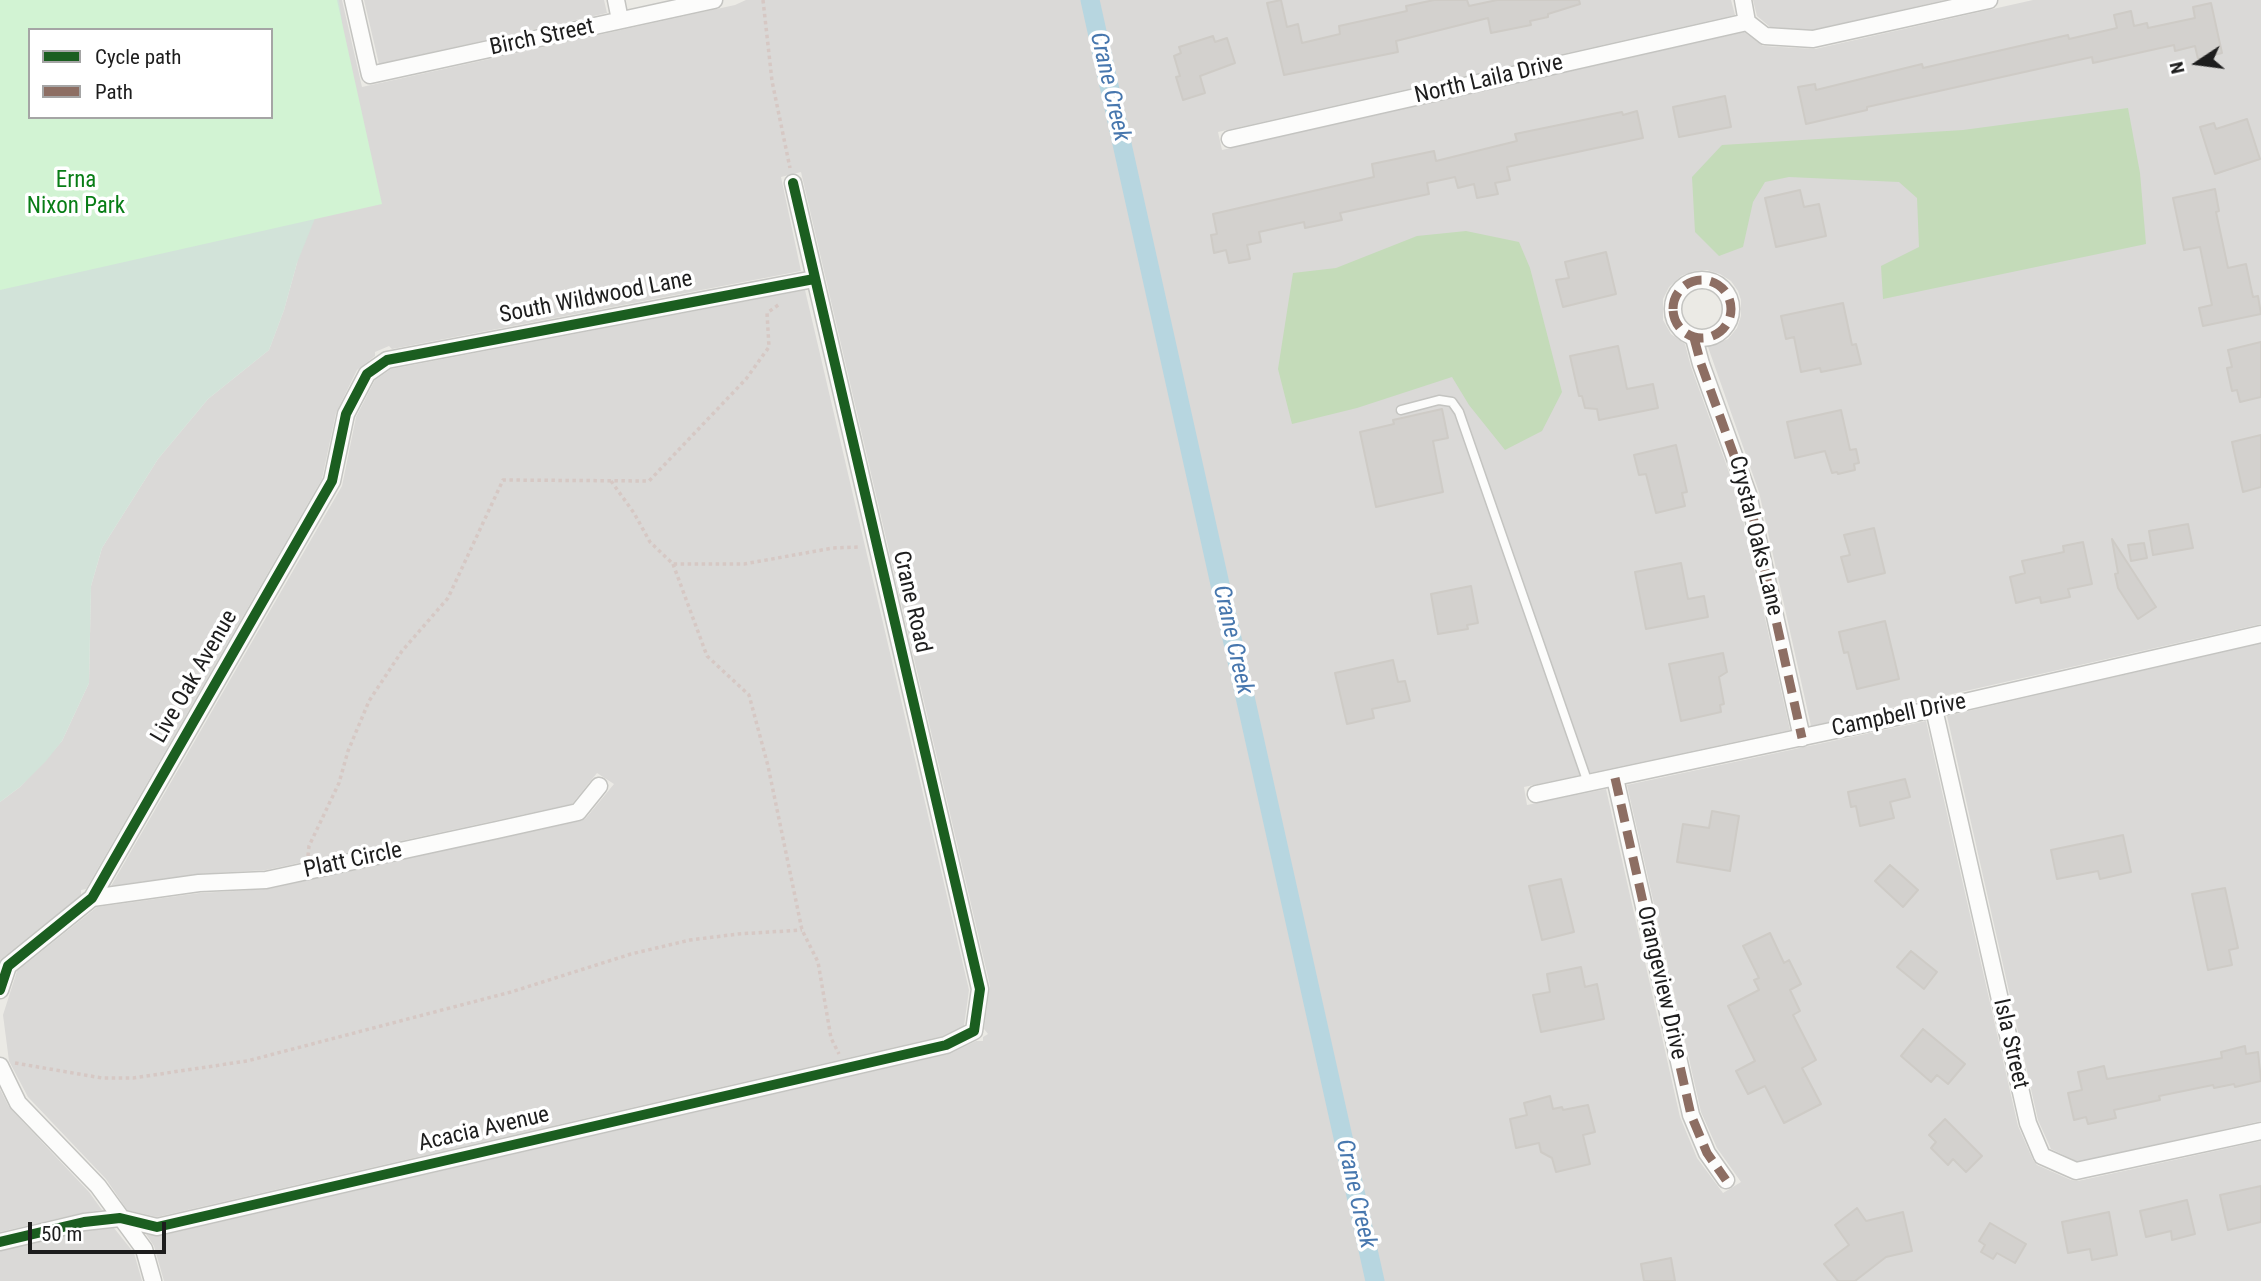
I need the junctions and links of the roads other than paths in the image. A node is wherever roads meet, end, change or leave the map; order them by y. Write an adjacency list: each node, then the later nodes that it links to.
1 (353, 0): 6 (street, Birch Street)
2 (616, 0): 6 (street)
3 (714, 0): 6 (street, Birch Street)
4 (1742, 0): 7 (street)
5 (1989, 0): 7 (street)
6 (620, 20)
7 (1747, 22): 8 (street, North Laila Drive)
8 (1230, 139)
9 (793, 183): 10 (street, Crane Road)
10 (814, 279): 12 (street, South Wildwood Lane); 23 (street, Crane Road)
11 (1694, 338): 16 (street, Crystal Oaks Lane)
12 (387, 360): 21 (street, Live Oak Avenue)
13 (1401, 410): 18 (lane)
14 (2261, 634): 15 (street, Campbell Drive)
15 (1934, 709): 16 (street, Campbell Drive); 25 (street, Isla Street)
16 (1802, 738): 17 (street, Campbell Drive)
17 (1615, 778): 18 (street, Campbell Drive); 26 (street, Orangeview Drive)
18 (1588, 783): 20 (street, Campbell Drive)
19 (599, 786): 21 (street, Platt Circle)
20 (1536, 794)
21 (92, 898): 22 (street, Live Oak Avenue)
22 (0, 990)
23 (974, 1031): 27 (street, Acacia Avenue)
24 (5, 1065): 27 (street)
25 (2261, 1131)
26 (1726, 1180)
27 (120, 1218): 28 (street, Acacia Avenue); 29 (street)
28 (0, 1242)
29 (153, 1281)

